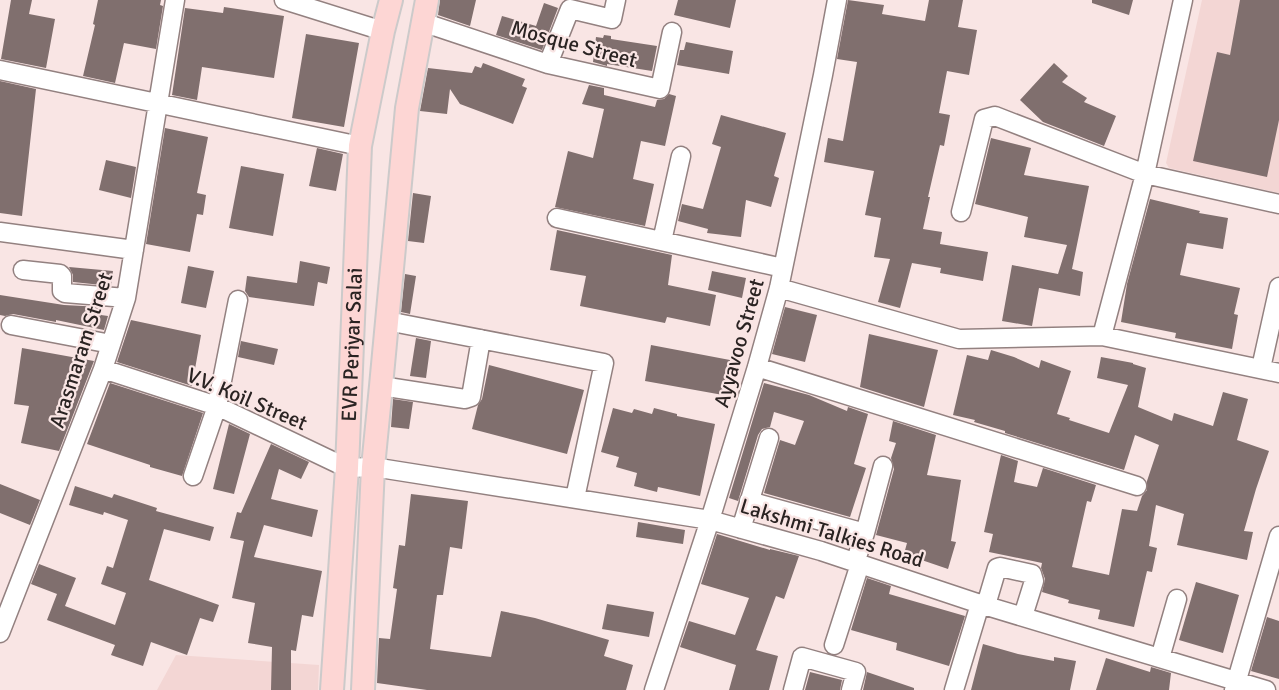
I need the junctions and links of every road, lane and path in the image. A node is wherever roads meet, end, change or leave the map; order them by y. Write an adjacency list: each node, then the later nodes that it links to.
1 (174, 0): 13 (street, Arasmaram Street)
2 (284, 0): 9 (street)
3 (391, 0): 9 (main road, EVR Periyar Salai)
4 (427, 0): 8 (main road, EVR Periyar Salai)
5 (616, 0): 11 (street)
6 (837, 0): 23 (street, Ayyavoo Street)
7 (1183, 0): 16 (street)
8 (422, 22): 11 (street, Mosque Street); 29 (main road, EVR Periyar Salai)
9 (382, 31): 14 (main road, EVR Periyar Salai)
10 (672, 32): 11 (street, Mosque Street)
11 (548, 64)
12 (0, 70): 13 (street)
13 (158, 103): 14 (street); 22 (street, Arasmaram Street)
14 (360, 146): 42 (main road, EVR Periyar Salai)
15 (681, 156): 21 (street)
16 (1145, 174): 17 (street); 18 (street); 31 (street)
17 (1279, 204)
18 (961, 212)
19 (556, 218): 21 (street)
20 (0, 232): 22 (street)
21 (662, 241): 23 (street)
22 (134, 250): 27 (street, Arasmaram Street)
23 (783, 268): 26 (street, Ayyavoo Street)
24 (23, 270): 27 (street)
25 (1279, 287): 36 (street)
26 (779, 288): 31 (street); 34 (street, Ayyavoo Street)
27 (126, 298): 33 (street, Arasmaram Street)
28 (238, 300): 39 (street)
29 (387, 321): 32 (street); 38 (main road, EVR Periyar Salai)
30 (11, 325): 33 (street)
31 (1102, 336): 36 (street)
32 (481, 339): 38 (street); 46 (street)
33 (111, 344): 35 (street, Arasmaram Street)
34 (757, 367): 45 (street); 48 (street, Ayyavoo Street)
35 (103, 369): 39 (street, V.V. Koil Street); 56 (street, Arasmaram Street)
36 (1261, 369): 37 (street)
37 (1279, 373)
38 (381, 386): 43 (main road, EVR Periyar Salai)
39 (217, 406): 42 (street, V.V. Koil Street); 44 (street)
40 (769, 438): 47 (street)
41 (883, 466): 50 (street)
42 (347, 468): 43 (street, V.V. Koil Street); 60 (main road, EVR Periyar Salai)
43 (374, 468): 46 (street, Lakshmi Talkies Road); 61 (main road, EVR Periyar Salai)
44 (193, 476)
45 (1137, 486)
46 (575, 498): 48 (street, Lakshmi Talkies Road)
47 (749, 501): 49 (street); 50 (street)
48 (710, 520): 49 (street, Lakshmi Talkies Road); 62 (street, Ayyavoo Street)
49 (741, 529): 52 (street, Lakshmi Talkies Road)
50 (865, 533): 52 (street)
51 (1279, 536): 59 (street)
52 (857, 563): 54 (street, Lakshmi Talkies Road); 57 (street)
53 (1178, 599): 58 (street)
54 (983, 604): 55 (street, Lakshmi Talkies Road); 55 (street); 65 (street)
55 (1023, 616): 58 (street, Lakshmi Talkies Road)
56 (0, 633)
57 (834, 645)
58 (1160, 658): 59 (street, Lakshmi Talkies Road)
59 (1236, 686): 66 (street, Lakshmi Talkies Road)
60 (332, 690)
61 (363, 690)
62 (654, 690)
63 (793, 690): 64 (street)
64 (851, 690)
65 (954, 690)
66 (1266, 690)

